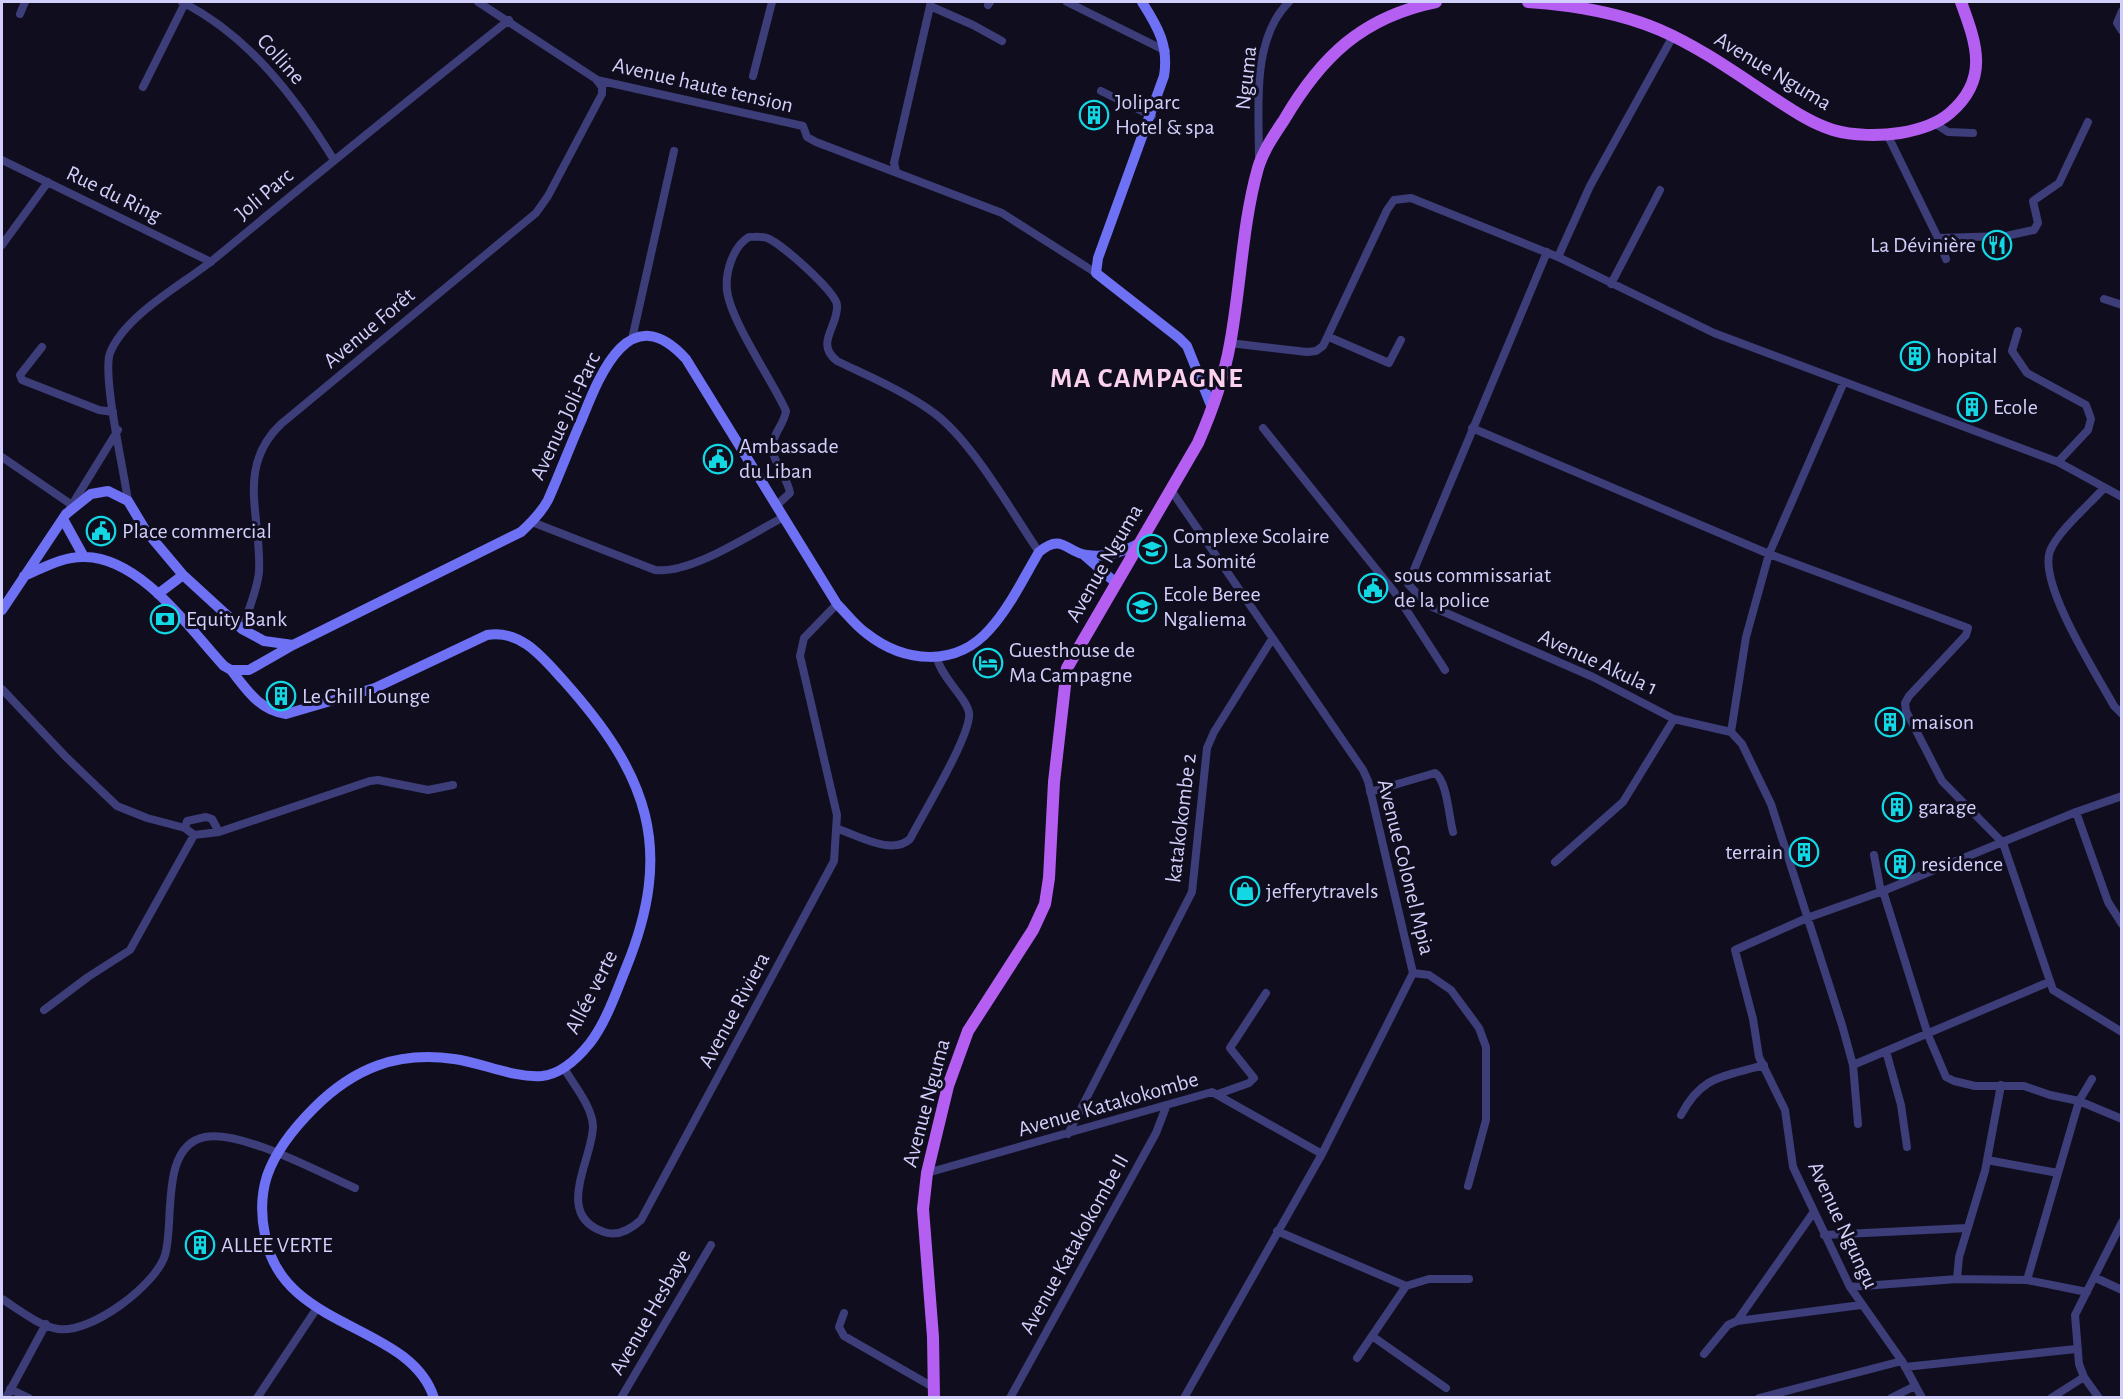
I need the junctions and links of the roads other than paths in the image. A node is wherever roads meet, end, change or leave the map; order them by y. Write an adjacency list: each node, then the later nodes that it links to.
1 (25, 2): 13 (street)
2 (184, 2): 21 (street); 30 (street, Colline)
3 (478, 2): 14 (street)
4 (772, 2): 19 (street)
5 (1067, 2): 18 (street)
6 (1143, 2): 18 (street)
7 (1289, 2): 31 (street, Nguma)
8 (1436, 2): 31 (main road, Avenue Nguma)
9 (1528, 2): 16 (main road, Avenue Nguma)
10 (1961, 2): 25 (main road, Avenue Nguma)
11 (931, 4): 17 (street); 32 (street)
12 (2121, 11): 15 (street)
13 (20, 14)
14 (509, 20): 20 (street); 30 (street, Joli Parc)
15 (2121, 31)
16 (1673, 36): 27 (main road, Avenue Nguma); 38 (street)
17 (1002, 41)
18 (1166, 51): 23 (street)
19 (753, 76)
20 (596, 79): 32 (street, Avenue haute tension); 80 (street, Avenue Forêt)
21 (143, 87)
22 (1101, 91): 23 (street)
23 (1152, 116): 41 (street)
24 (2088, 122): 35 (street)
25 (1934, 123): 26 (street); 27 (main road, Avenue Nguma)
26 (1973, 133)
27 (1887, 134): 35 (street)
28 (674, 151): 47 (street)
29 (2, 160): 33 (street, Rue du Ring)
30 (334, 160): 40 (street, Joli Parc)
31 (1259, 166): 49 (main road, Avenue Nguma)
32 (896, 171): 41 (street, Avenue haute tension)
33 (48, 182): 36 (street); 40 (street, Rue du Ring)
34 (1660, 190): 42 (street)
35 (1938, 238): 39 (street)
36 (2, 245)
37 (1547, 252): 38 (street); 46 (street); 55 (street)
38 (1558, 257): 42 (street)
39 (1946, 259)
40 (211, 262): 53 (street, Joli Parc)
41 (1096, 273): 52 (street)
42 (1611, 285): 51 (street)
43 (2104, 299): 44 (street)
44 (2121, 305)
45 (2018, 332): 58 (street)
46 (1329, 337): 48 (street); 49 (street)
47 (632, 339): 63 (street, Avenue Joli-Parc); 66 (street, Avenue Joli-Parc)
48 (1401, 340)
49 (1230, 343): 52 (main road, Avenue Nguma)
50 (42, 347): 53 (street)
51 (1844, 382): 58 (street); 69 (street)
52 (1212, 408): 60 (main road, Avenue Nguma)
53 (113, 412): 56 (street, Joli Parc)
54 (1263, 428): 77 (street)
55 (1472, 428): 69 (street); 75 (street)
56 (118, 430): 62 (street, Joli Parc); 64 (street)
57 (2, 458): 64 (street)
58 (2058, 462): 59 (street)
59 (2104, 488): 61 (street); 87 (street)
60 (1171, 490): 67 (main road, Avenue Nguma); 81 (street, Avenue Colonel Mpia)
61 (2121, 497)
62 (128, 501): 64 (street); 72 (street)
63 (777, 505): 65 (street, Avenue Joli-Parc); 68 (street)
64 (67, 513): 71 (street); 73 (street)
65 (784, 516): 66 (street); 78 (street, Avenue Joli-Parc)
66 (532, 522): 82 (street, Avenue Joli-Parc)
67 (1138, 544): 70 (street); 74 (main road, Avenue Nguma)
68 (1039, 552): 70 (street); 83 (street, Avenue Joli-Parc)
69 (1768, 554): 89 (street); 99 (street)
70 (1084, 555): 74 (street)
71 (84, 557): 73 (street); 76 (street, Allée verte)
72 (183, 574): 76 (street); 80 (street)
73 (24, 576): 79 (street)
74 (1116, 583): 128 (main road, Avenue Nguma)
75 (1407, 584): 77 (street); 88 (street, Avenue Akula 1)
76 (158, 594): 84 (street, Allée verte)
77 (1396, 594): 85 (street)
78 (837, 604): 83 (street, Avenue Joli-Parc); 95 (street, Avenue Riviera)
79 (2, 610)
80 (242, 629): 82 (street)
81 (1272, 639): 91 (street, Avenue Colonel Mpia); 123 (street, katakokombe 2)
82 (294, 645): 84 (street, Avenue Joli-Parc)
83 (937, 658): 95 (street)
84 (231, 670): 114 (street, Allée verte)
85 (1445, 670)
86 (2, 688): 94 (street)
87 (2121, 714)
88 (1674, 719): 89 (street, Avenue Akula 1); 101 (street)
89 (1731, 732): 103 (street)
90 (453, 785): 96 (street)
91 (1370, 792): 97 (street); 105 (street, Avenue Colonel Mpia)
92 (2121, 796): 93 (street)
93 (2076, 812): 99 (street); 104 (street)
94 (185, 828): 96 (street); 98 (street)
95 (838, 829): 114 (street, Avenue Riviera)
96 (219, 832): 98 (street)
97 (1453, 832)
98 (194, 835): 108 (street)
99 (2003, 843): 102 (street); 106 (street)
100 (1874, 855): 102 (street)
101 (1555, 862)
102 (1882, 891): 103 (street); 110 (street)
103 (1807, 918): 112 (street, Avenue Ngungu); 113 (street)
104 (2121, 924)
105 (1413, 973): 126 (street, Avenue Colonel Mpia); 130 (street)
106 (2049, 982): 109 (street); 110 (street)
107 (1266, 993): 117 (street)
108 (44, 1010)
109 (2121, 1032)
110 (1928, 1035): 111 (street); 116 (street)
111 (1886, 1051): 113 (street); 124 (street)
112 (1764, 1065): 120 (street); 132 (street, Avenue Ngungu)
113 (1853, 1065): 122 (street)
114 (564, 1068): 125 (street)
115 (2092, 1079): 118 (street)
116 (2001, 1085): 118 (street); 127 (street)
117 (1218, 1094): 119 (street, Avenue Katakokombe); 126 (street, Avenue Katakokombe)
118 (2079, 1101): 121 (street); 129 (street)
119 (1166, 1107): 123 (street, Avenue Katakokombe); 167 (street, Avenue Katakokombe II)
120 (1681, 1115)
121 (2121, 1119)
122 (1858, 1124)
123 (1068, 1134): 128 (street, Avenue Katakokombe)
124 (1907, 1147)
125 (277, 1153): 131 (street); 148 (street); 151 (street)
126 (1322, 1154): 135 (street, Avenue Colonel Mpia)
127 (1987, 1160): 129 (street); 134 (street)
128 (927, 1173): 161 (main road, Avenue Nguma)
129 (2058, 1173): 141 (street)
130 (1468, 1186)
131 (355, 1188)
132 (1813, 1213): 136 (street, Avenue Ngungu); 150 (street)
133 (2121, 1222): 138 (street)
134 (1967, 1228): 136 (street); 140 (street)
135 (1277, 1231): 142 (street); 168 (street, Avenue Colonel Mpia)
136 (1824, 1235): 143 (street, Avenue Ngungu)
137 (711, 1245): 166 (street, Avenue Hesbaye)
138 (2096, 1278): 144 (street); 145 (street)
139 (1469, 1279): 142 (street)
140 (1957, 1279): 141 (street); 143 (street)
141 (2027, 1280): 145 (street)
142 (1406, 1286): 152 (street)
143 (1851, 1287): 147 (street, Avenue Ngungu)
144 (2121, 1290)
145 (2087, 1292): 153 (street)
146 (2, 1299): 151 (street)
147 (1861, 1305): 150 (street); 156 (street, Avenue Ngungu)
148 (317, 1308): 164 (street); 165 (street)
149 (844, 1313): 161 (street)
150 (1737, 1322): 154 (street)
151 (46, 1324): 160 (street)
152 (1372, 1336): 155 (street); 159 (street)
153 (2076, 1349): 156 (street); 157 (street)
154 (1704, 1354)
155 (1358, 1359)
156 (1904, 1364): 158 (street, Avenue Ngungu); 169 (street)
157 (2084, 1377): 172 (street); 173 (street)
158 (1915, 1386): 170 (street); 171 (street, Avenue Ngungu)
159 (1446, 1388)
160 (10, 1389): 162 (street); 163 (street)
161 (933, 1392)
162 (6, 1398)
163 (28, 1398)
164 (257, 1398)
165 (434, 1398)
166 (621, 1398)
167 (1010, 1398)
168 (1185, 1398)
169 (1759, 1398)
170 (1892, 1398)
171 (1922, 1398)
172 (2051, 1398)
173 (2099, 1398)

